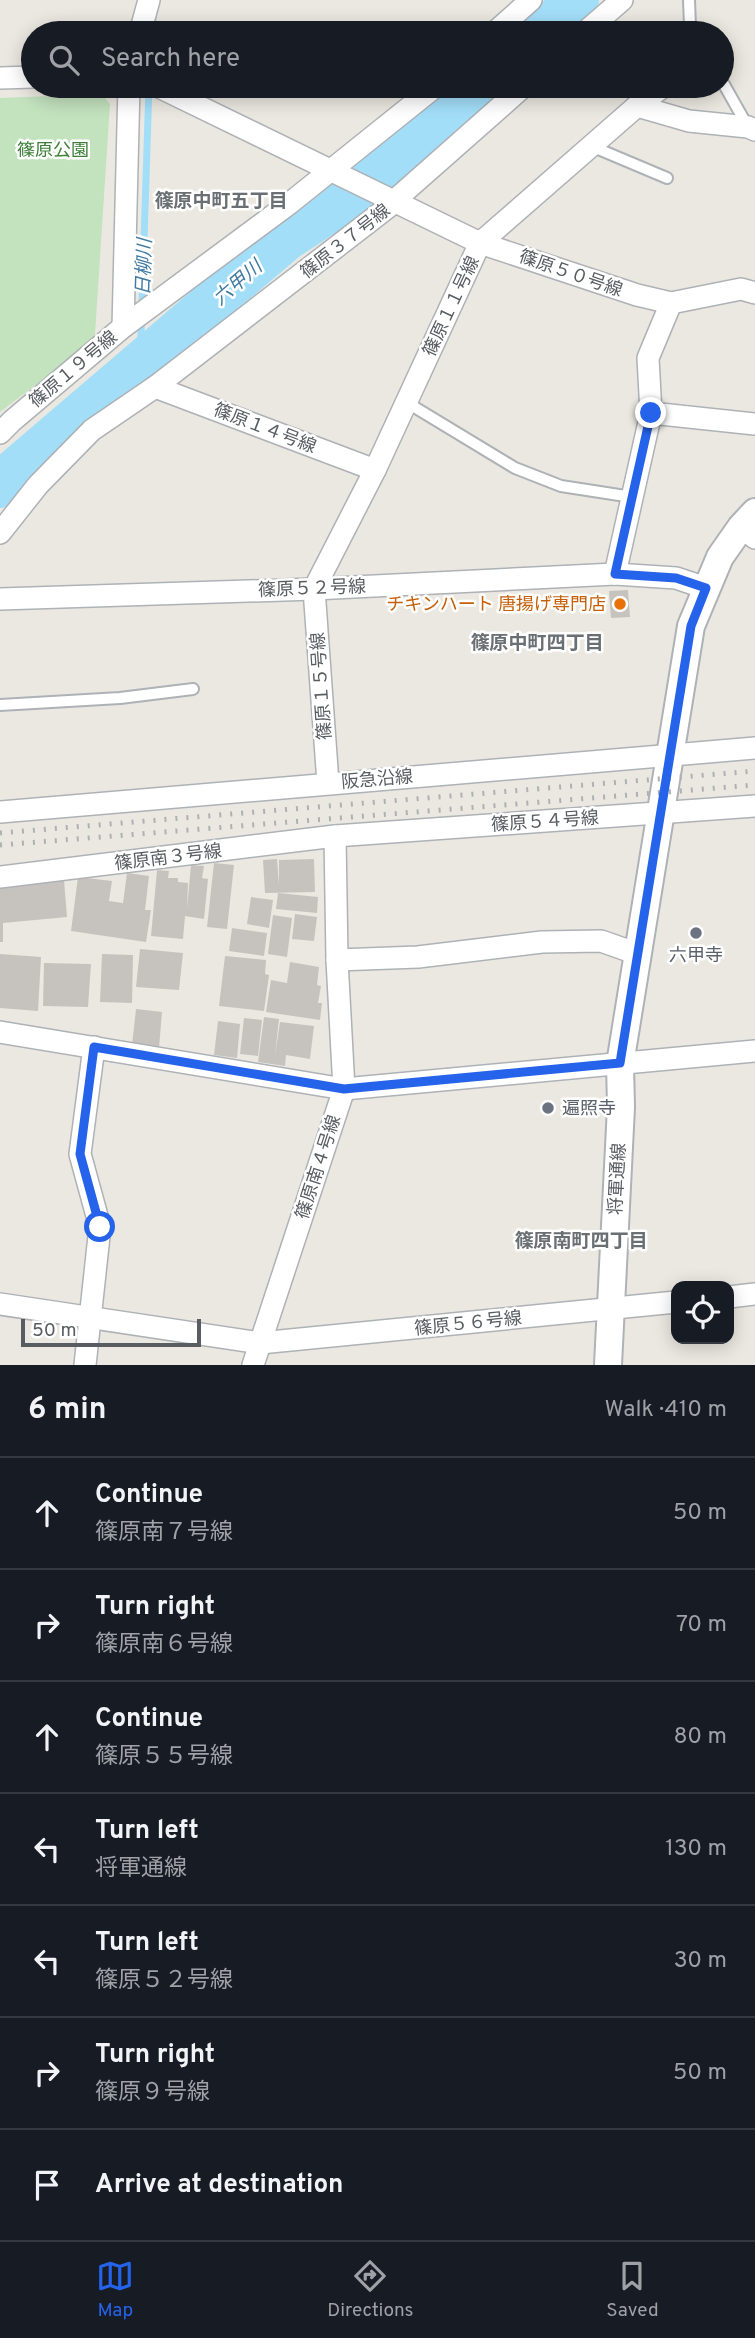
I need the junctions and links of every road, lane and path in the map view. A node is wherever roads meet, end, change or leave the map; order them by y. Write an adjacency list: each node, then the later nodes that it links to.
1 (149, 0): 5 (street)
2 (531, 0): 6 (street)
3 (622, 0): 7 (street)
4 (689, 0): 8 (lane)
5 (143, 21)
6 (507, 21)
7 (598, 21)
8 (690, 21)
9 (21, 77): 10 (street)
10 (0, 78)
11 (129, 98): 26 (street, 篠原１９号線)
12 (184, 98): 20 (street)
13 (421, 98): 20 (street)
14 (510, 98): 22 (street, 篠原３７号線)
15 (648, 98): 17 (street, 篠原１１号線)
16 (733, 98): 18 (lane)
17 (637, 106): 18 (street); 19 (street, 篠原１１号線)
18 (752, 128)
19 (591, 146): 21 (lane); 23 (street, 篠原１１号線)
20 (332, 169): 22 (street, 篠原５０号線); 26 (street)
21 (667, 178)
22 (396, 201): 23 (street, 篠原５０号線); 27 (street, 篠原３７号線)
23 (480, 243): 25 (street, 篠原５０号線); 28 (street, 篠原１１号線)
24 (755, 293): 25 (street, 篠原５０号線)
25 (671, 303): 29 (street)
26 (125, 326): 31 (street, 篠原１９号線)
27 (155, 387): 32 (street, 篠原１４号線); 35 (street)
28 (406, 402): 32 (street, 篠原１１号線); 33 (lane)
29 (651, 413): 30 (street); 33 (street)
30 (755, 425)
31 (0, 433)
32 (375, 470): 38 (street, 篠原１１号線)
33 (632, 497): 36 (street)
34 (750, 526): 37 (street, 将軍通線)
35 (0, 533)
36 (615, 574): 37 (street, 篠原５２号線); 38 (street, 篠原５２号線)
37 (706, 588): 43 (street, 将軍通線)
38 (314, 589): 39 (street, 篠原５２号線); 44 (street, 篠原１５号線)
39 (0, 599)
40 (192, 689): 41 (lane)
41 (0, 705)
42 (755, 748): 43 (street, 阪急沿線)
43 (670, 754): 44 (street, 阪急沿線); 47 (street, 将軍通線)
44 (328, 783): 46 (street, 阪急沿線)
45 (755, 806): 47 (street, 篠原５４号線)
46 (0, 812)
47 (660, 814): 48 (street, 篠原５４号線); 50 (street, 将軍通線)
48 (335, 836): 49 (street, 篠原南３号線); 51 (street, 篠原南４号線)
49 (0, 877)
50 (638, 954): 51 (street); 55 (street, 将軍通線)
51 (337, 960): 56 (street, 篠原南４号線)
52 (0, 1031): 53 (street)
53 (94, 1047): 56 (street); 62 (street)
54 (755, 1051): 55 (street)
55 (620, 1063): 56 (street); 61 (street, 将軍通線)
56 (344, 1089): 63 (street, 篠原南４号線)
57 (755, 1294): 58 (street)
58 (734, 1296)
59 (671, 1303): 61 (street, 篠原５６号線)
60 (0, 1304): 62 (street, 篠原５６号線)
61 (610, 1309): 63 (street, 篠原５６号線); 66 (street, 将軍通線)
62 (89, 1317): 63 (street, 篠原５６号線); 64 (street)
63 (260, 1343): 65 (street, 篠原南４号線)
64 (85, 1365)
65 (253, 1365)
66 (608, 1365)

